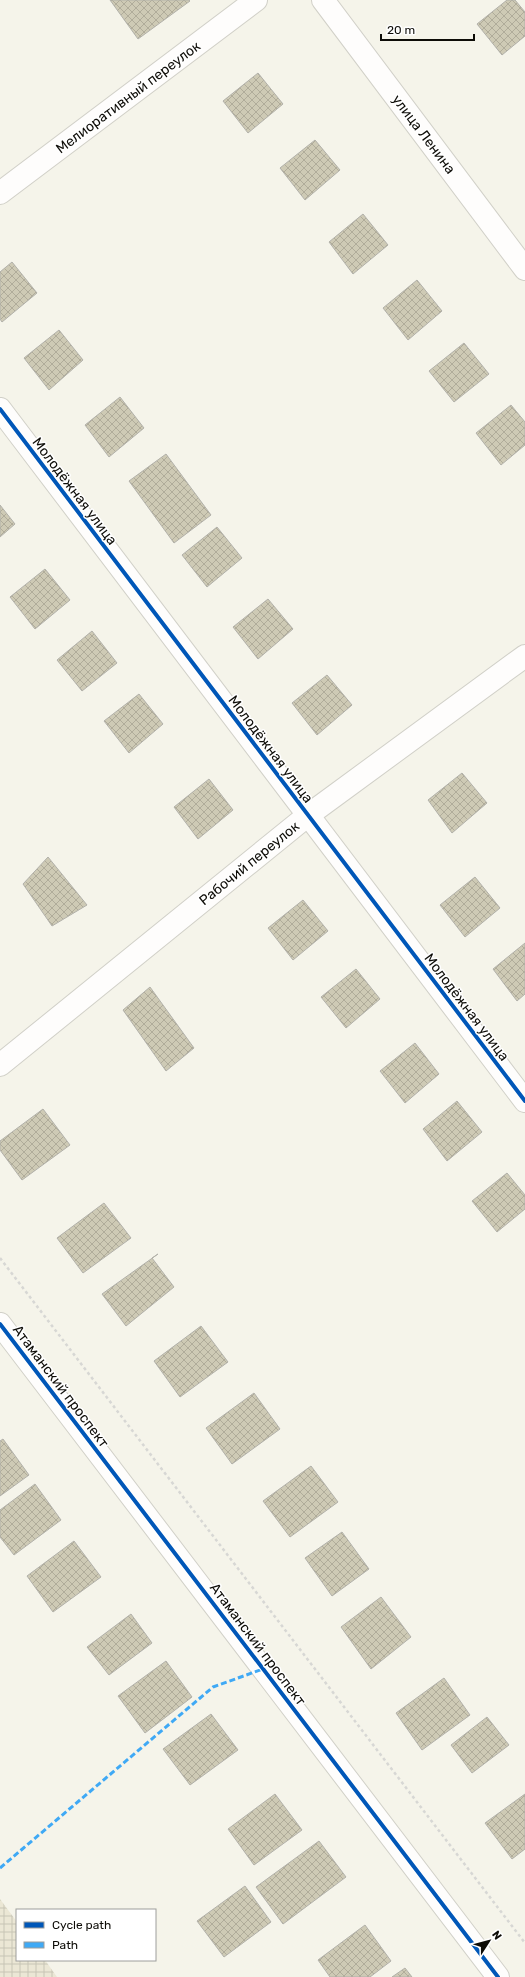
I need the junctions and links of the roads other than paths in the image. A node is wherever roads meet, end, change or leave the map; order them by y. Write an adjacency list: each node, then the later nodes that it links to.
1 (256, 0): 3 (street, Мелиоративный переулок)
2 (323, 0): 4 (street, улица Ленина)
3 (0, 193)
4 (525, 269)
5 (0, 409): 7 (street, Молодёжная улица)
6 (525, 656): 7 (street, Рабочий переулок)
7 (307, 816): 8 (street, Рабочий переулок); 9 (street, Молодёжная улица)
8 (0, 1065)
9 (525, 1101)
10 (0, 1324): 11 (street, Атаманский проспект)
11 (498, 1977)

